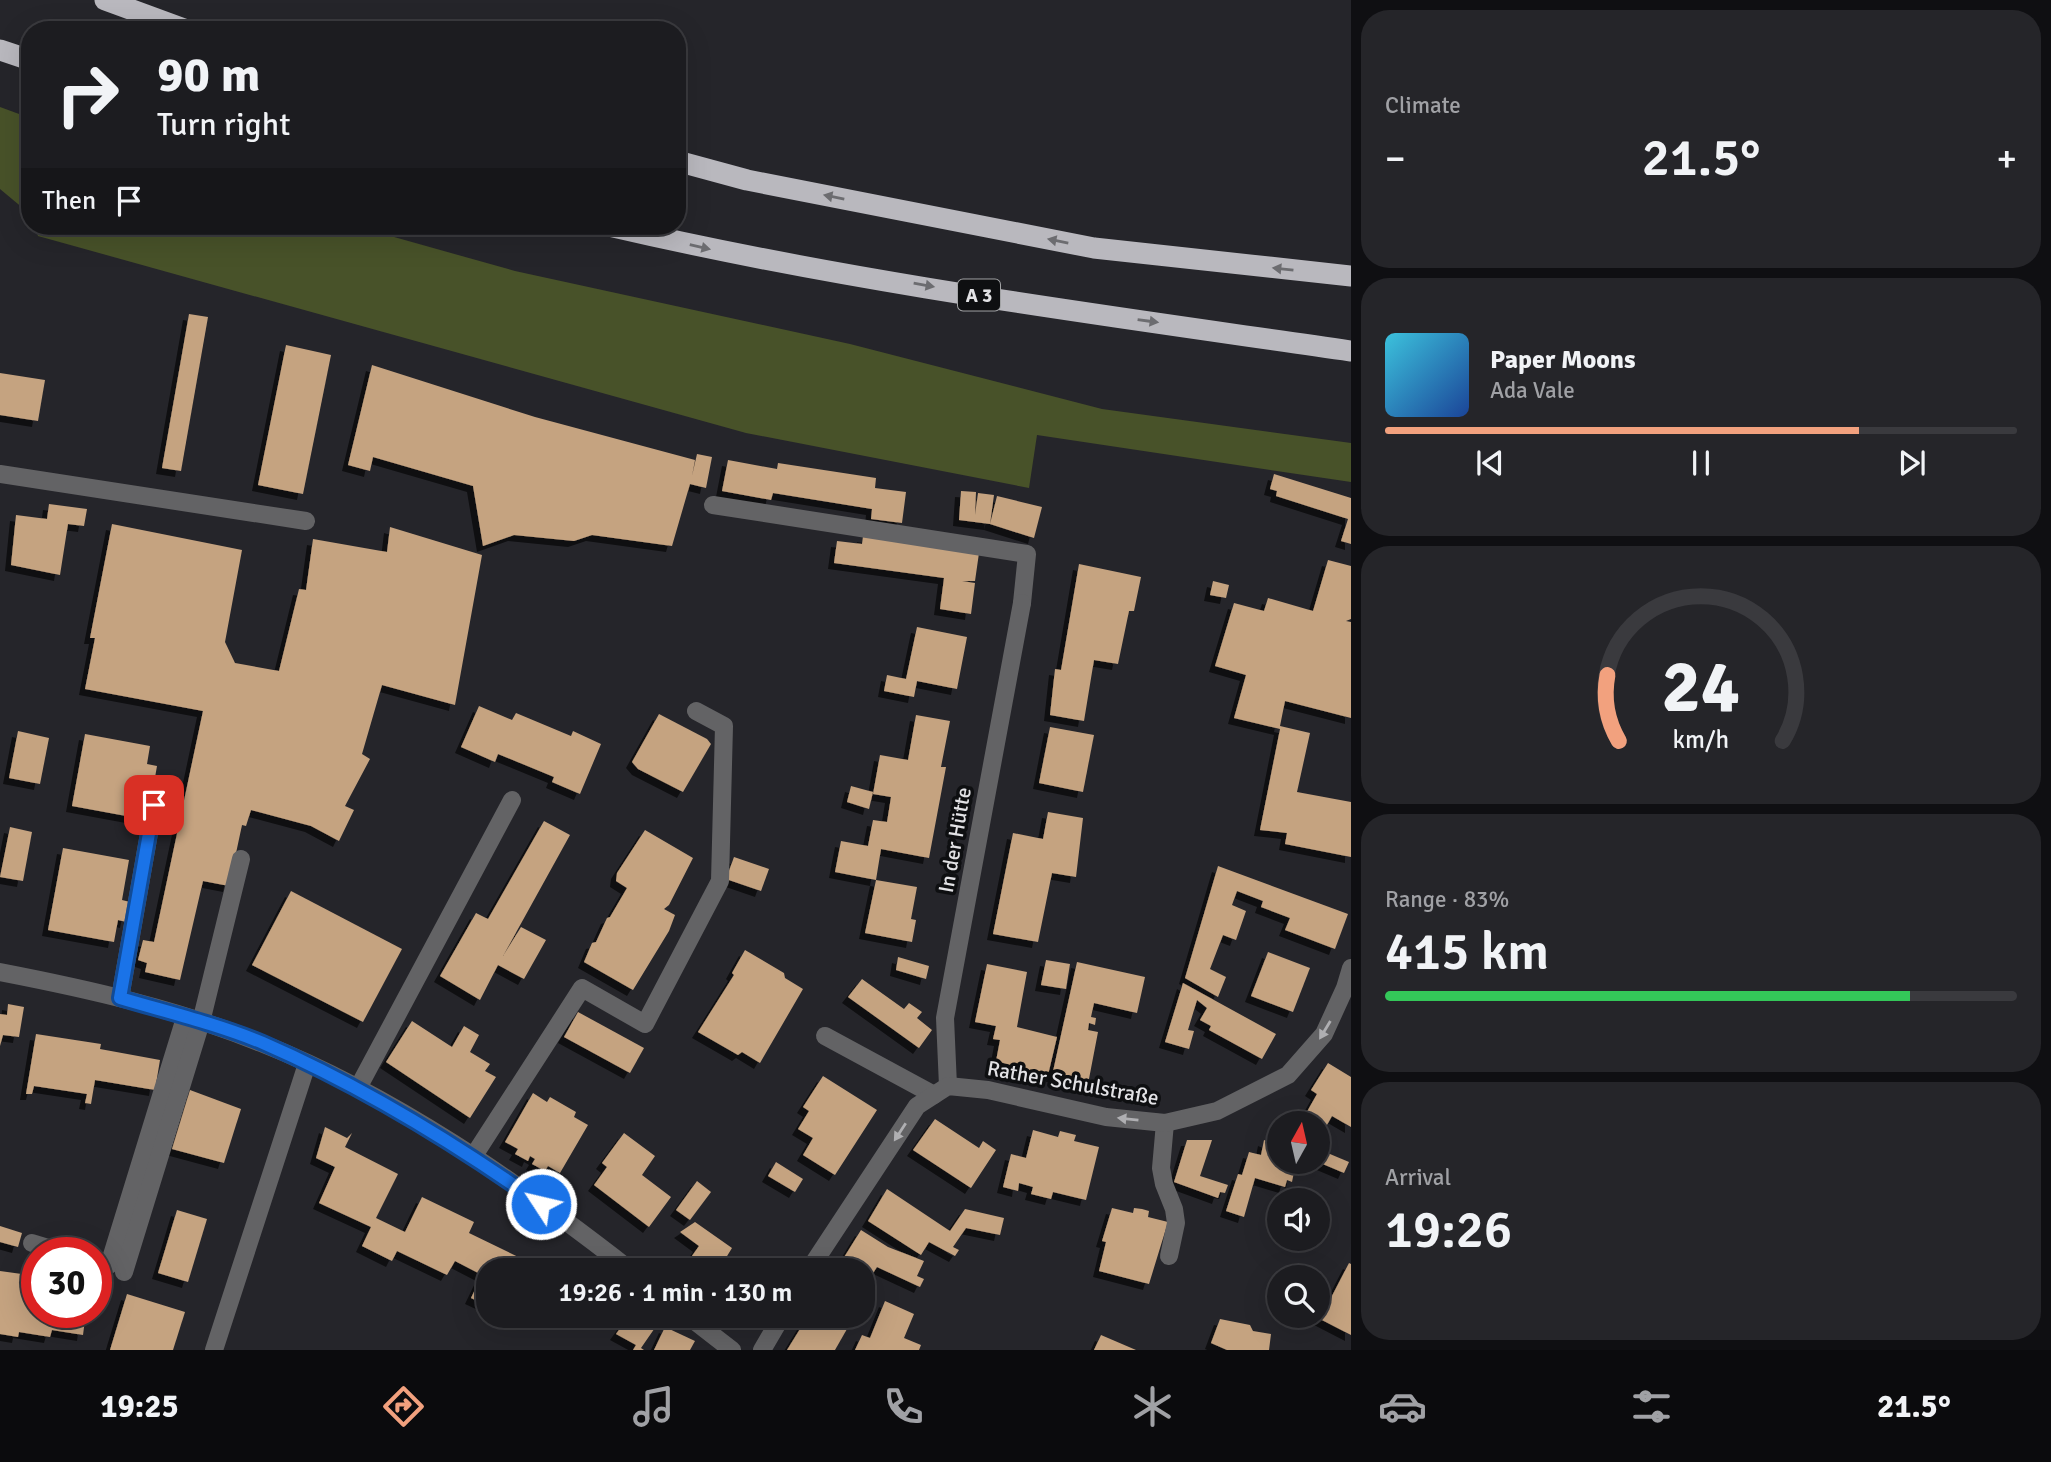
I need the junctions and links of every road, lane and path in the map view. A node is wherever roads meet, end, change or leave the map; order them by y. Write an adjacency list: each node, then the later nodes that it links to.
1 (105, 0): 2 (highway)
2 (162, 21)
3 (0, 50): 4 (highway)
4 (21, 57)
5 (686, 163): 7 (highway, one-way to 5)
6 (648, 235): 8 (highway, A 3, one-way to 8)
7 (1351, 276)
8 (1351, 351)
9 (0, 474): 11 (street)
10 (713, 505): 23 (street, In der Hütte)
11 (306, 521)
12 (696, 710): 25 (street)
13 (512, 800): 22 (street)
14 (154, 805): 18 (street)
15 (241, 859): 19 (street)
16 (1351, 968): 24 (street, Rather Schulstraße, one-way to 24)
17 (0, 972): 18 (street)
18 (120, 998): 19 (street)
19 (193, 1020): 21 (street); 26 (street); 30 (street)
20 (825, 1036): 23 (street)
21 (307, 1064): 22 (street); 33 (street)
22 (358, 1088): 25 (street)
23 (941, 1091): 24 (street, Rather Schulstraße, one-way to 23); 29 (street, one-way to 29)
24 (1165, 1123): 27 (street)
25 (473, 1157): 28 (street)
26 (112, 1253)
27 (1169, 1256)
28 (613, 1258)
29 (817, 1258)
30 (124, 1272)
31 (704, 1328): 34 (street)
32 (775, 1328): 35 (street)
33 (214, 1350)
34 (732, 1350)
35 (762, 1350)

